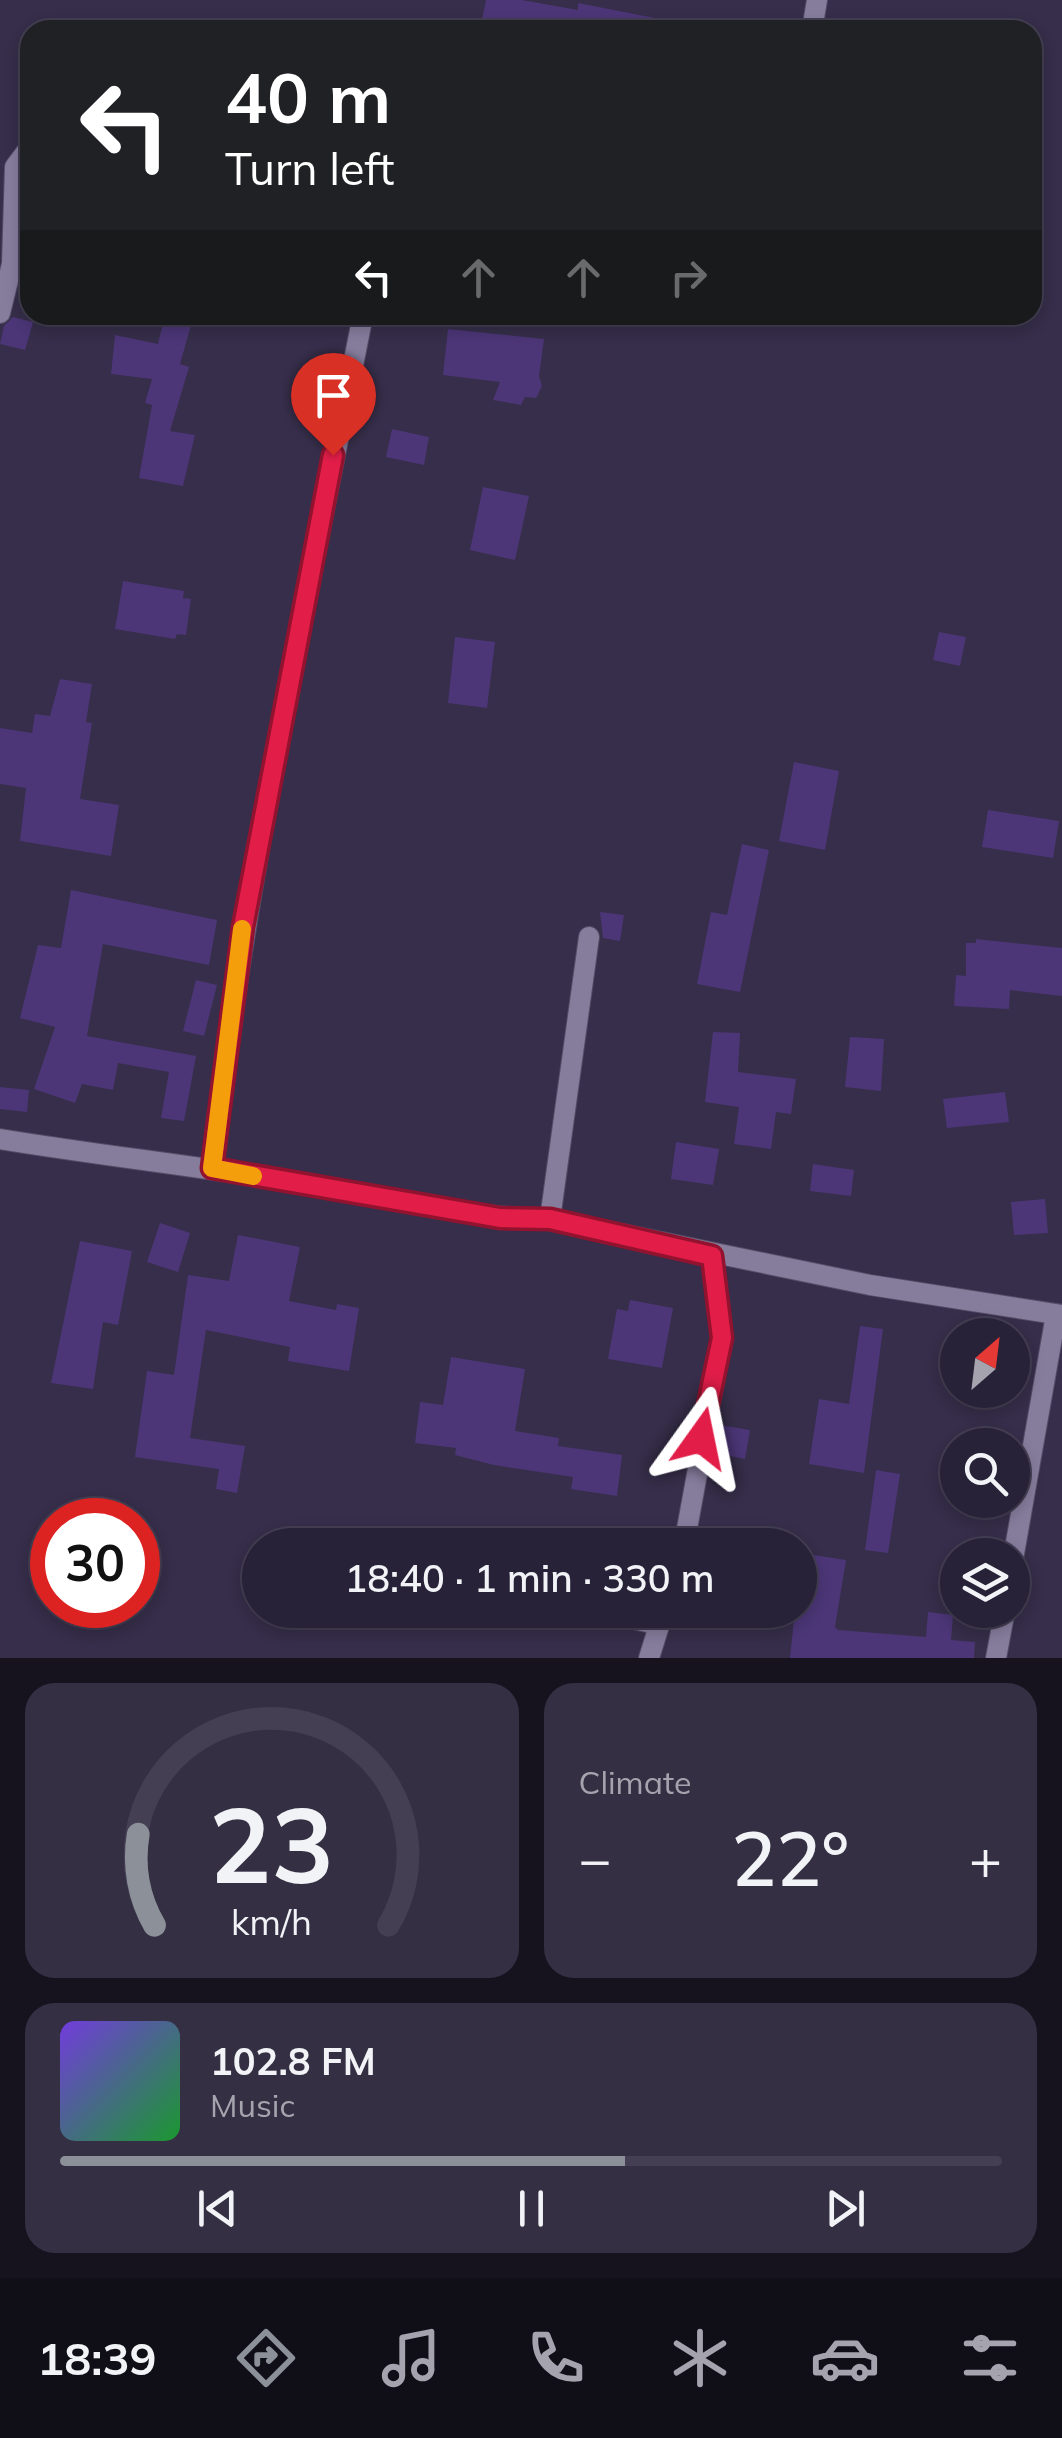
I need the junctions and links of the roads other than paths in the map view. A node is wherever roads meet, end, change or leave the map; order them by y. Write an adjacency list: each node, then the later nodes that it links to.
1 (20, 160): 2 (street)
2 (0, 313)
3 (362, 325): 6 (street)
4 (589, 937): 7 (street)
5 (0, 1139): 6 (street)
6 (212, 1168): 7 (street)
7 (550, 1219): 8 (street)
8 (712, 1256): 9 (street); 10 (street)
9 (1059, 1315): 11 (street)
10 (687, 1528)
11 (1017, 1538)
12 (657, 1628): 14 (street)
13 (1002, 1628): 15 (street)
14 (650, 1658)
15 (996, 1658)

